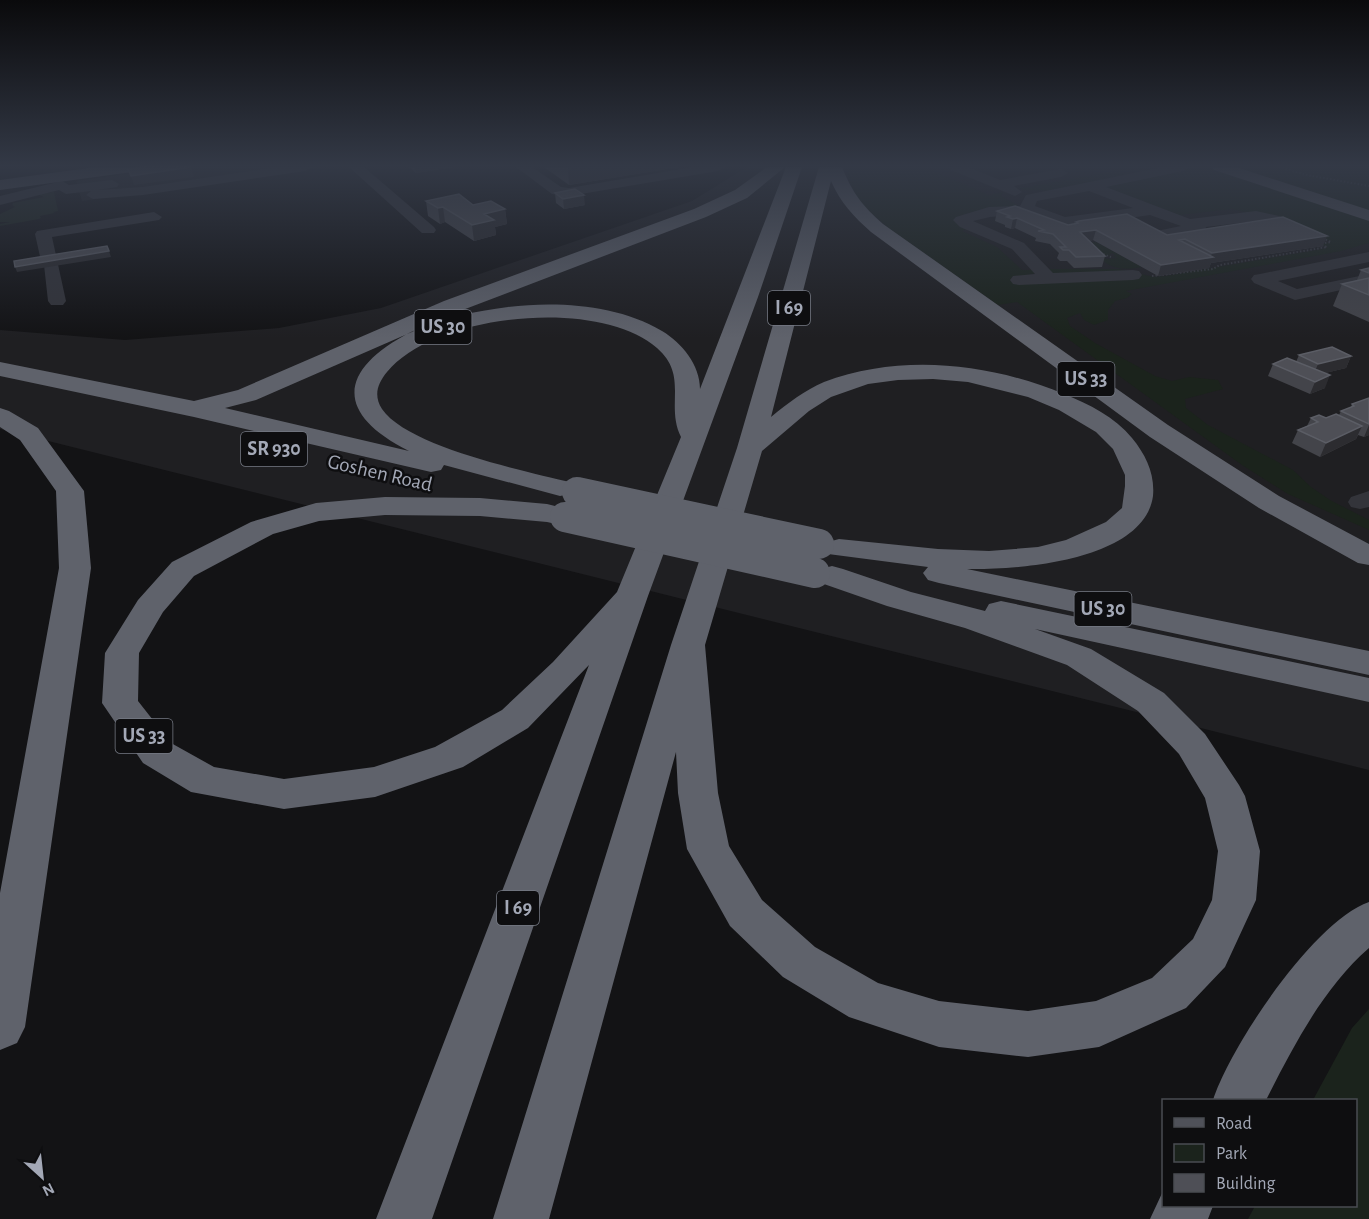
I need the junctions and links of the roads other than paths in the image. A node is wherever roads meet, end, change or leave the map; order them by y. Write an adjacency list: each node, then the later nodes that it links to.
1 (109, 224): 20 (street)
2 (421, 224): 11 (street)
3 (671, 224): 23 (highway)
4 (774, 224): 25 (highway, I 69)
5 (811, 224): 26 (highway, I 69)
6 (872, 224): 28 (highway, US 33)
7 (966, 224): 17 (street)
8 (1190, 224): 13 (street)
9 (1226, 224): 12 (street)
10 (1283, 224): 14 (street)
11 (428, 230)
12 (1243, 232)
13 (1148, 237)
14 (1317, 242)
15 (1369, 258): 18 (street)
16 (1142, 275): 17 (street)
17 (1049, 279): 19 (street)
18 (1369, 279)
19 (1018, 280)
20 (57, 301)
21 (0, 369): 23 (highway, SR 930)
22 (0, 391): 27 (highway, Goshen Road / SR 930)
23 (195, 409): 27 (highway, SR 930)
24 (0, 416): 35 (highway)
25 (693, 440): 27 (highway, US 30); 30 (highway, I 69)
26 (750, 448): 29 (highway); 31 (highway, I 69)
27 (562, 502): 29 (highway, US 33, bridge); 30 (highway, US 33)
28 (1369, 556)
29 (826, 560): 31 (highway); 32 (highway, US 30); 33 (highway, US 33)
30 (632, 596): 37 (highway, I 69)
31 (688, 645): 38 (highway, I 69)
32 (1369, 663)
33 (1369, 690)
34 (1369, 921): 36 (highway)
35 (0, 1027)
36 (1240, 1099)
37 (404, 1219)
38 (521, 1219)

